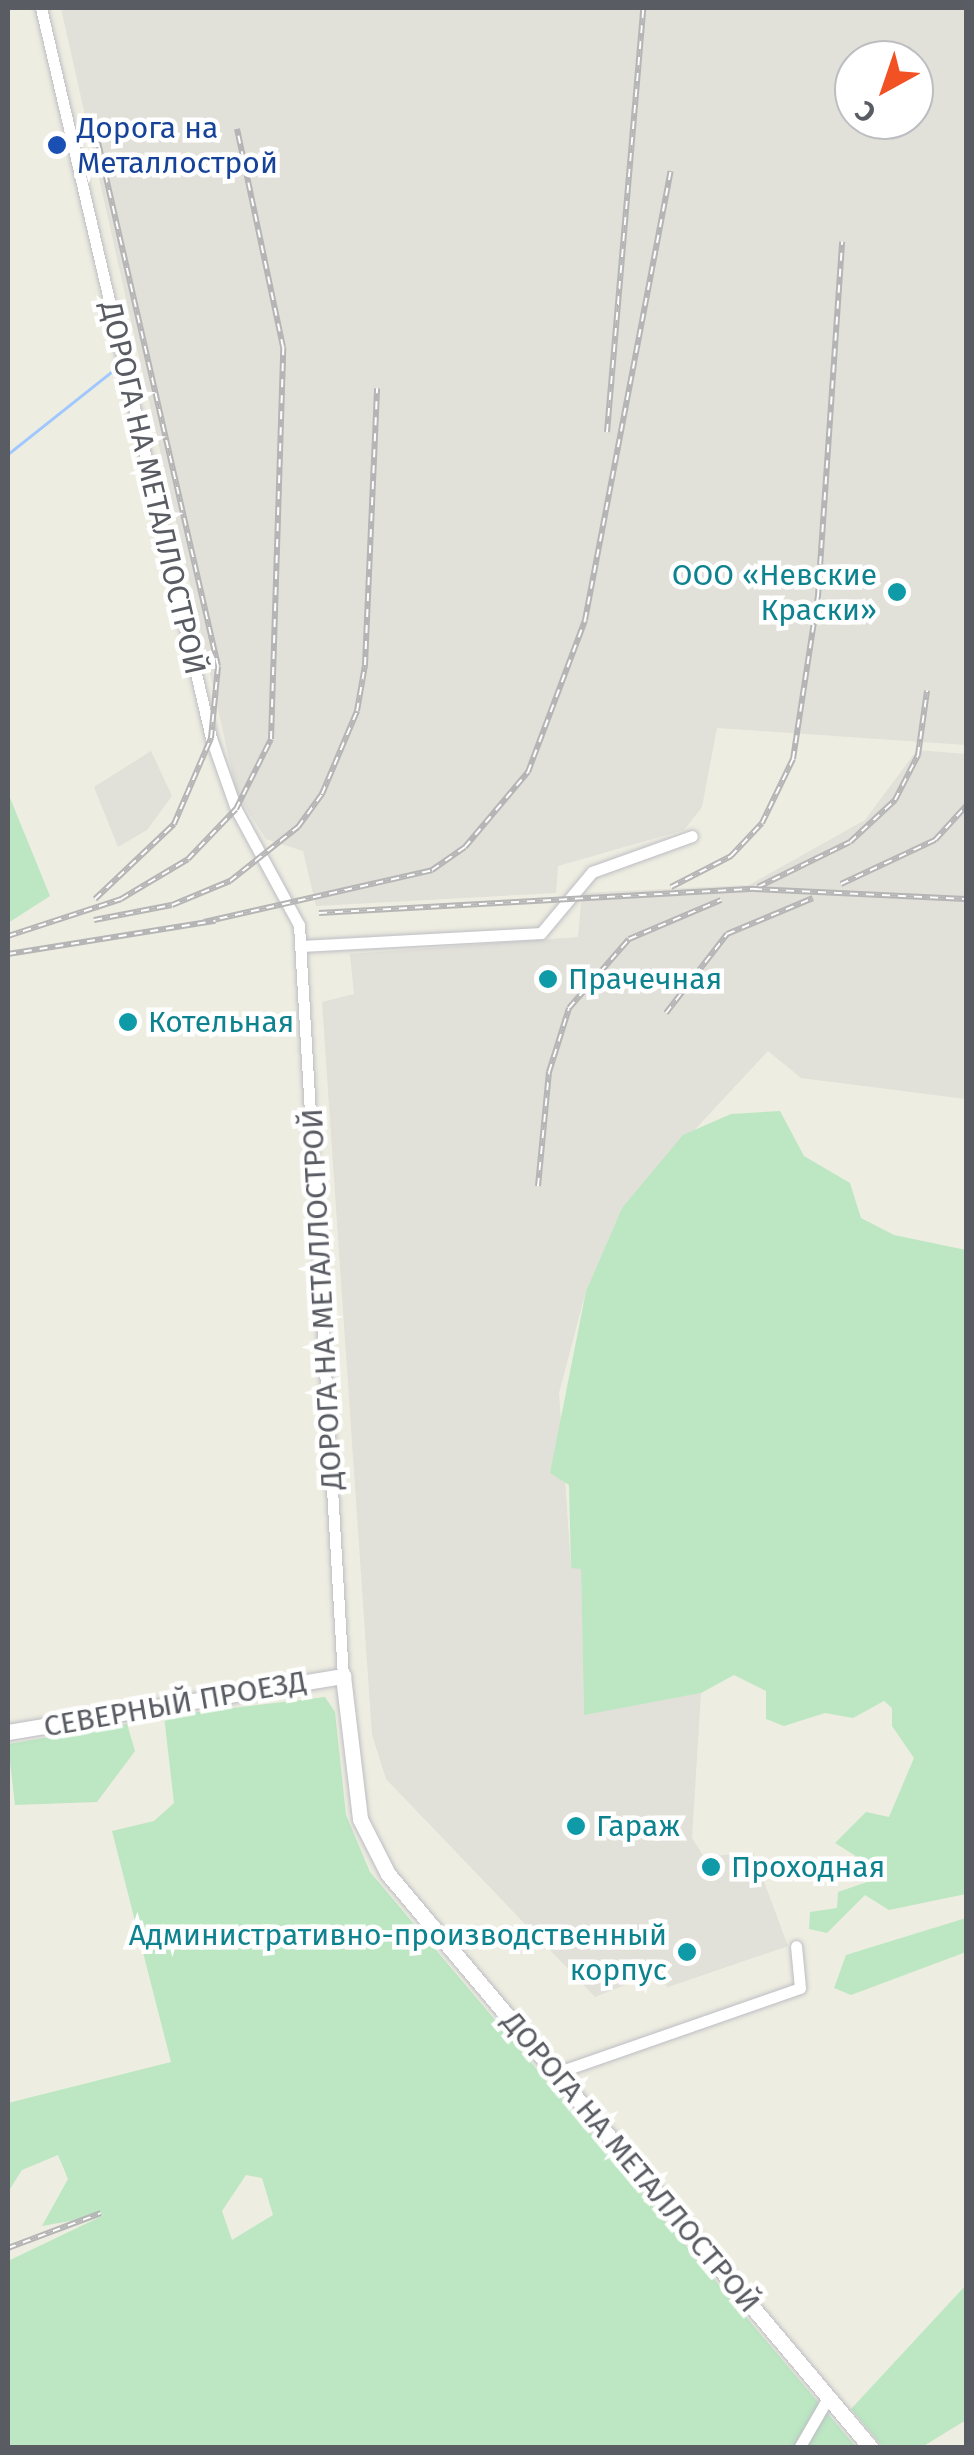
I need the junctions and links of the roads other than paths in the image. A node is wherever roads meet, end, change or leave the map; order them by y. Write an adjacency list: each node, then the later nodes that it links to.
1 (41, 8): 3 (street, ДОРОГА НА МЕТАЛЛОСТРОЙ)
2 (692, 836): 3 (street)
3 (302, 946): 4 (street, ДОРОГА НА МЕТАЛЛОСТРОЙ)
4 (343, 1676): 5 (street, СЕВЕРНЫЙ ПРОЕЗД); 7 (street, ДОРОГА НА МЕТАЛЛОСТРОЙ)
5 (8, 1732)
6 (796, 1946): 7 (street)
7 (556, 2073): 8 (street, ДОРОГА НА МЕТАЛЛОСТРОЙ)
8 (829, 2396): 9 (street); 10 (street, ДОРОГА НА МЕТАЛЛОСТРОЙ)
9 (799, 2448)
10 (871, 2448)

